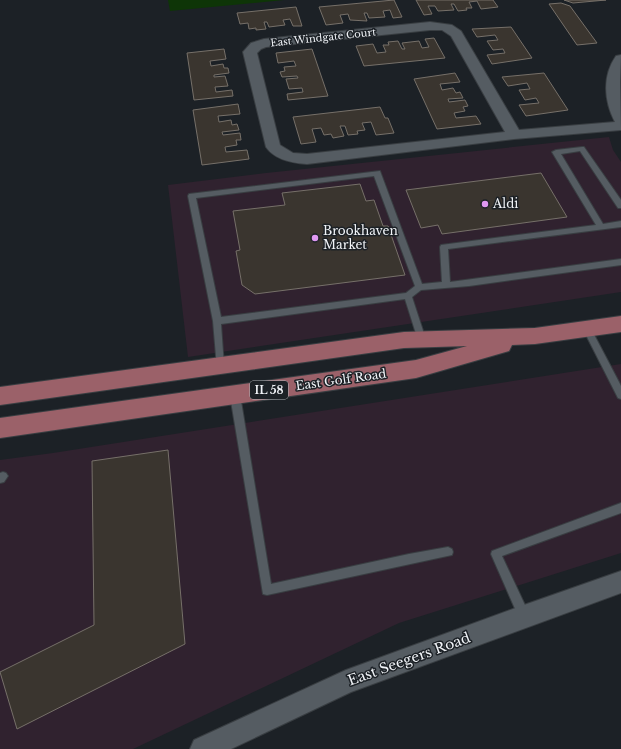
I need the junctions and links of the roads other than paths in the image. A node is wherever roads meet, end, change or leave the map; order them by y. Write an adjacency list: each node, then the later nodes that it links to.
1 (621, 59): 2 (street)
2 (621, 121)
3 (621, 126): 4 (street, East Windgate Court)
4 (514, 135): 4 (street, East Windgate Court)
5 (621, 206): 7 (lane)
6 (621, 224): 7 (lane)
7 (601, 227): 9 (lane)
8 (621, 262): 9 (lane)
9 (446, 284): 10 (lane)
10 (419, 286): 11 (lane); 12 (lane)
11 (408, 296): 12 (lane); 16 (lane)
12 (216, 321): 17 (lane)
13 (621, 324): 14 (main road, East Golf Road / IL 58)
14 (587, 329): 15 (main road, East Golf Road / IL 58); 19 (lane)
15 (535, 336): 16 (main road, East Golf Road / IL 58); 18 (main road, East Golf Road / IL 58)
16 (422, 340): 17 (main road, East Golf Road / IL 58)
17 (220, 366): 20 (main road, East Golf Road / IL 58)
18 (235, 395): 21 (main road, East Golf Road / IL 58); 23 (lane)
19 (621, 395)
20 (0, 396)
21 (0, 428)
22 (621, 508): 25 (lane)
23 (448, 552)
24 (621, 582): 25 (street, East Seegers Road)
25 (524, 616): 26 (street, East Seegers Road)
26 (202, 749)

